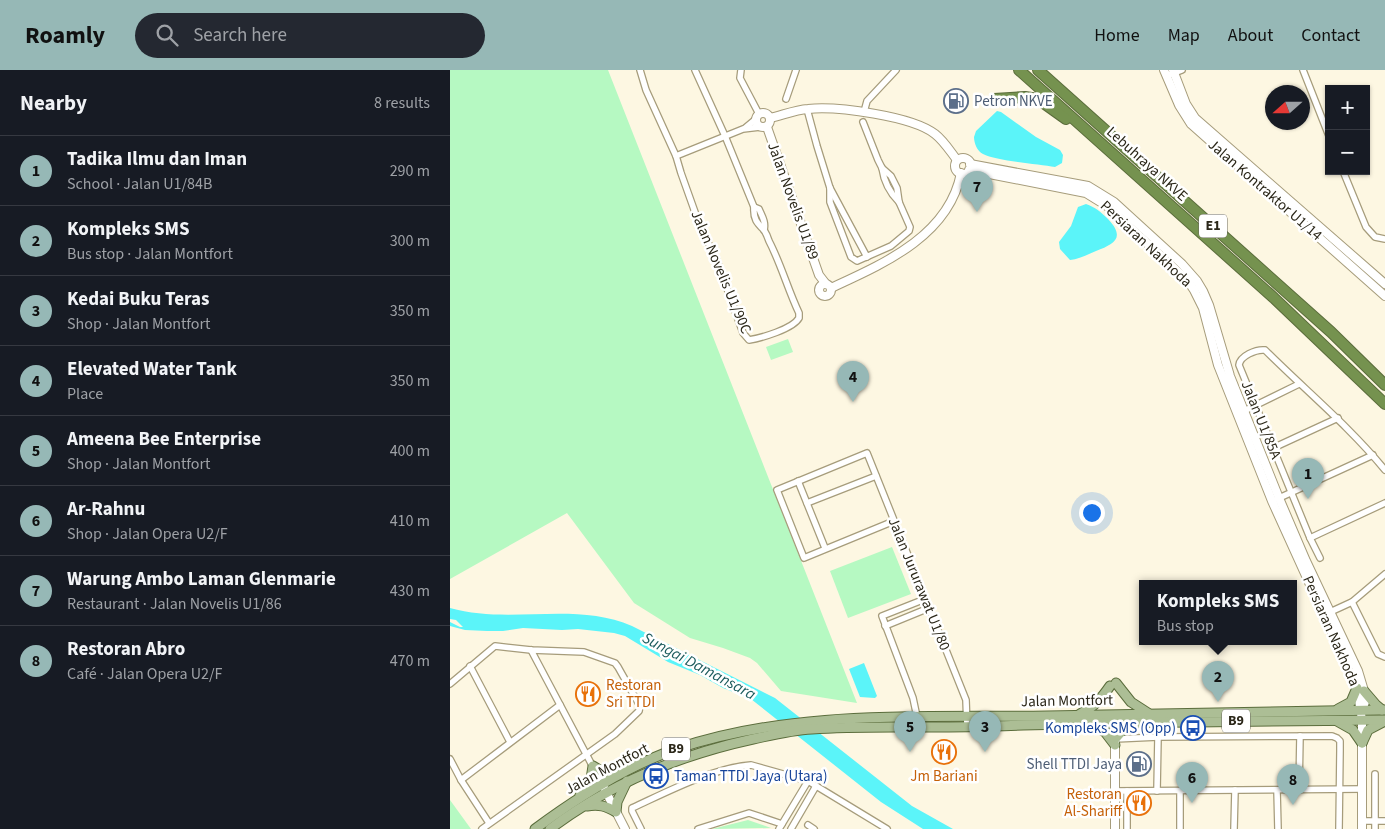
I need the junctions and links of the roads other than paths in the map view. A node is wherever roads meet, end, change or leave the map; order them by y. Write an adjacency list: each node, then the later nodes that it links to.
1 (640, 70): 22 (street)
2 (695, 70): 21 (street)
3 (741, 70): 15 (street)
4 (796, 70): 11 (street)
5 (896, 70): 14 (street)
6 (1019, 70): 27 (highway, Lebuhraya NKVE / E1)
7 (1038, 70): 35 (highway, Lebuhraya NKVE / E1)
8 (1182, 70): 10 (street)
9 (1303, 70): 20 (street)
10 (1169, 72): 32 (street, Jalan Kontraktor U1/14); 33 (street, Jalan Kontraktor U1/14)
11 (786, 98)
12 (994, 99): 27 (highway)
13 (807, 109): 14 (street); 16 (street); 26 (street)
14 (864, 112): 23 (street)
15 (758, 116): 16 (street); 18 (street); 19 (street)
16 (770, 118): 18 (street)
17 (863, 122): 31 (street)
18 (763, 127): 19 (street); 24 (street, Jalan Novelis U1/89)
19 (743, 129): 21 (street)
20 (1327, 130)
21 (725, 136): 22 (street); 22 (street, Jalan Novelis U1/90C)
22 (676, 156)
23 (958, 160): 24 (street); 24 (street)
24 (967, 169): 38 (street, Persiaran Nakhoda); 46 (street, Persiaran Nakhoda)
25 (1345, 175): 30 (street)
26 (830, 188): 28 (street); 29 (street)
27 (1162, 197): 36 (highway, Lebuhraya NKVE / E1)
28 (842, 211): 29 (street); 31 (street)
29 (834, 214): 31 (street)
30 (1385, 239)
31 (867, 258)
32 (1385, 284)
33 (1385, 296)
34 (1299, 384): 37 (street); 37 (street, Jalan U1/85A); 39 (street)
35 (1385, 385)
36 (1385, 404)
37 (1255, 405): 38 (street); 40 (street, Jalan U1/85A)
38 (1244, 411): 46 (street, Persiaran Nakhoda)
39 (1338, 418): 40 (street); 41 (street)
40 (1273, 448): 45 (street, Jalan U1/85A)
41 (1373, 455): 42 (street); 45 (street)
42 (1385, 470)
43 (876, 476): 44 (street, Jalan Jururawat U1/80); 48 (street); 49 (street, Jalan Jururawat U1/80)
44 (798, 481): 48 (street); 51 (street)
45 (1291, 492): 46 (street); 50 (street, Jalan U1/85A)
46 (1275, 499): 57 (street, Persiaran Nakhoda)
47 (1385, 502): 50 (street)
48 (807, 503): 51 (street)
49 (894, 521): 51 (street); 54 (street, Jalan Jururawat U1/80)
50 (1310, 538): 52 (street, Jalan U1/85A)
51 (825, 548)
52 (1320, 558)
53 (1385, 574): 55 (street)
54 (926, 599): 56 (street, Jalan Jururawat U1/80); 58 (street)
55 (1352, 602): 57 (street); 60 (street)
56 (929, 608): 58 (street); 70 (street, Jalan Jururawat U1/80)
57 (1327, 614): 63 (street, Persiaran Nakhoda)
58 (885, 626): 71 (street)
59 (532, 650): 61 (street); 64 (street); 83 (street)
60 (1385, 657)
61 (470, 666): 62 (street); 80 (street)
62 (450, 684)
63 (1361, 689): 65 (street, Persiaran Nakhoda); 66 (main road); 69 (main road)
64 (560, 705): 80 (street); 83 (street)
65 (1362, 710): 66 (main road, Jalan Montfort / B9); 69 (main road, Jalan Montfort / B9); 73 (street, Persiaran Nakhoda)
66 (1383, 710)
67 (1150, 714): 68 (main road); 69 (main road, Jalan Montfort / B9); 72 (main road, Jalan Montfort / B9)
68 (1078, 715): 70 (main road, Jalan Montfort / B9); 72 (main road, Jalan Montfort / B9)
69 (1334, 715): 73 (main road, Jalan Montfort / B9); 75 (main road, Jalan Montfort / B9); 82 (main road)
70 (966, 716): 71 (main road, Jalan Montfort / B9); 77 (street, Jalan Jururawat U1/80)
71 (917, 718): 87 (main road, Jalan Montfort / B9)
72 (1115, 720): 75 (main road, Jalan Montfort / B9); 76 (main road, Jalan Montfort / B9); 81 (street)
73 (1362, 720): 74 (main road, Jalan Montfort / B9); 82 (street, Persiaran Nakhoda)
74 (1385, 720): 82 (main road)
75 (1138, 722): 81 (main road)
76 (1092, 724): 77 (main road, Jalan Montfort / B9); 81 (main road)
77 (966, 726): 87 (main road, Jalan Montfort / B9)
78 (1158, 736): 79 (street); 81 (street); 99 (street)
79 (1300, 736): 94 (street); 95 (street)
80 (510, 742): 88 (street)
81 (1115, 742): 97 (street)
82 (1362, 743): 96 (street, Persiaran Nakhoda)
83 (586, 755): 85 (street); 105 (street)
84 (450, 759): 88 (street)
85 (592, 766): 87 (main road); 91 (street); 101 (main road)
86 (1375, 774): 103 (street)
87 (626, 776): 91 (main road, Jalan Montfort / B9); 102 (main road)
88 (461, 780): 105 (street)
89 (808, 781): 90 (street); 108 (street); 113 (street)
90 (816, 786): 115 (street); 117 (street)
91 (604, 788): 101 (main road, Jalan Montfort / B9); 102 (street)
92 (1235, 790): 93 (street); 100 (street); 121 (street)
93 (1277, 790): 94 (street); 122 (street)
94 (1299, 790): 95 (street)
95 (1340, 790): 96 (street); 123 (street)
96 (1362, 790): 107 (street, Persiaran Nakhoda)
97 (1115, 791): 98 (street); 118 (street)
98 (1127, 791): 99 (street); 119 (street)
99 (1157, 791): 100 (street)
100 (1180, 791): 120 (street)
101 (579, 803): 102 (main road); 110 (main road, Jalan Montfort / B9); 111 (main road, Jalan Montfort / B9)
102 (616, 812): 112 (street)
103 (1375, 821): 104 (street); 107 (street); 124 (street)
104 (1385, 821)
105 (489, 823): 109 (street)
106 (808, 825): 116 (street)
107 (1362, 825)
108 (780, 827): 114 (street)
109 (482, 829)
110 (535, 829)
111 (550, 829)
112 (625, 829)
113 (641, 829)
114 (698, 829)
115 (791, 829)
116 (814, 829)
117 (887, 829)
118 (1115, 829)
119 (1128, 829)
120 (1180, 829)
121 (1234, 829)
122 (1278, 829)
123 (1339, 829)
124 (1375, 829)

